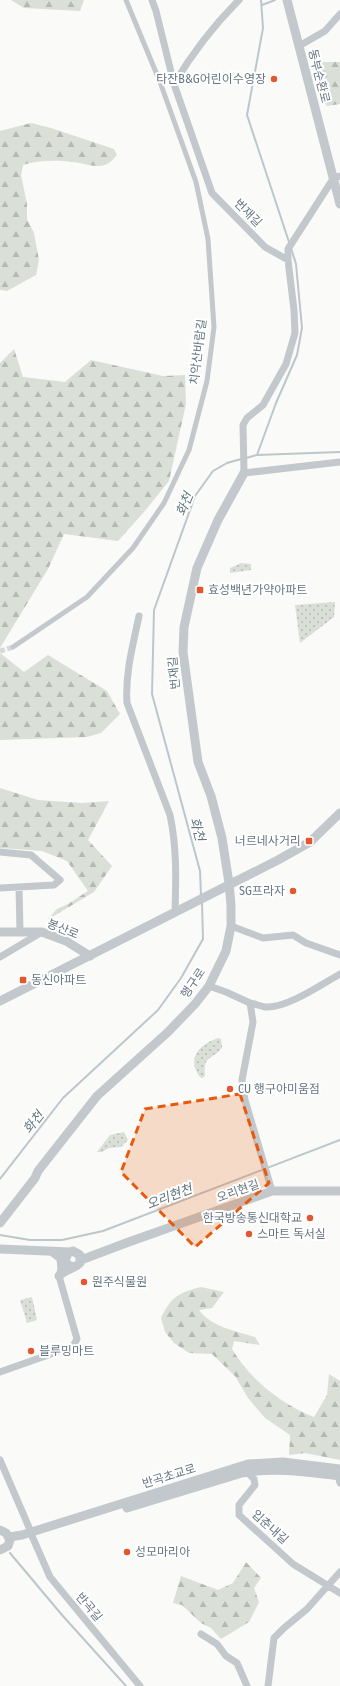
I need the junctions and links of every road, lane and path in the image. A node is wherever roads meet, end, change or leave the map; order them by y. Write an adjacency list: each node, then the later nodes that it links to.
1 (126, 0): 14 (street, 치악산바람길)
2 (152, 0): 7 (street, 번재길)
3 (239, 0): 7 (street)
4 (288, 4): 6 (street, 동부순환로)
5 (340, 14): 6 (street)
6 (299, 46): 8 (street, 동부순환로)
7 (174, 84): 10 (street, 번재길)
8 (337, 178): 9 (street, 동부순환로); 10 (street)
9 (340, 204)
10 (288, 260): 12 (street)
11 (340, 462): 12 (street)
12 (244, 471): 17 (street, 번재길)
13 (140, 616): 20 (street)
14 (13, 647)
15 (340, 813): 17 (street)
16 (0, 852): 18 (street)
17 (229, 883): 20 (street); 21 (street, 행구로)
18 (19, 887): 19 (street); 23 (street)
19 (0, 888)
20 (175, 912): 26 (street)
21 (230, 926): 25 (street); 29 (street, 행구로)
22 (0, 932): 23 (street, 봉산로)
23 (20, 932): 24 (street, 봉산로)
24 (42, 932): 26 (street, 봉산로); 27 (street)
25 (340, 955)
26 (90, 956): 30 (street)
27 (0, 957)
28 (340, 974): 31 (street)
29 (209, 986): 31 (street); 34 (street, 행구로)
30 (0, 1001)
31 (250, 1003): 32 (street)
32 (271, 1188): 33 (street, 오리현길); 36 (street, 오리현길)
33 (340, 1191)
34 (4, 1211): 35 (street, 행구로)
35 (0, 1223)
36 (126, 1243): 39 (street); 41 (street, 오리현길)
37 (0, 1249): 38 (street)
38 (51, 1252): 39 (street); 40 (street)
39 (73, 1252): 40 (street); 41 (street)
40 (63, 1260): 42 (street); 43 (street)
41 (81, 1260): 42 (street)
42 (74, 1267): 43 (street)
43 (59, 1276): 44 (street)
44 (0, 1372)
45 (0, 1460): 49 (street, 반곡길)
46 (247, 1472): 47 (street, 반곡초교로); 49 (street, 반곡초교로); 52 (street, 입춘내길)
47 (340, 1474): 49 (street, 반곡초교로)
48 (4, 1534): 49 (street, 반곡초교로); 50 (street)
49 (31, 1534): 55 (street, 반곡길)
50 (0, 1550)
51 (340, 1572): 52 (street)
52 (327, 1586): 53 (street, 입춘내길); 57 (street)
53 (340, 1593)
54 (201, 1634): 56 (street)
55 (140, 1686)
56 (247, 1686)
57 (268, 1686)

